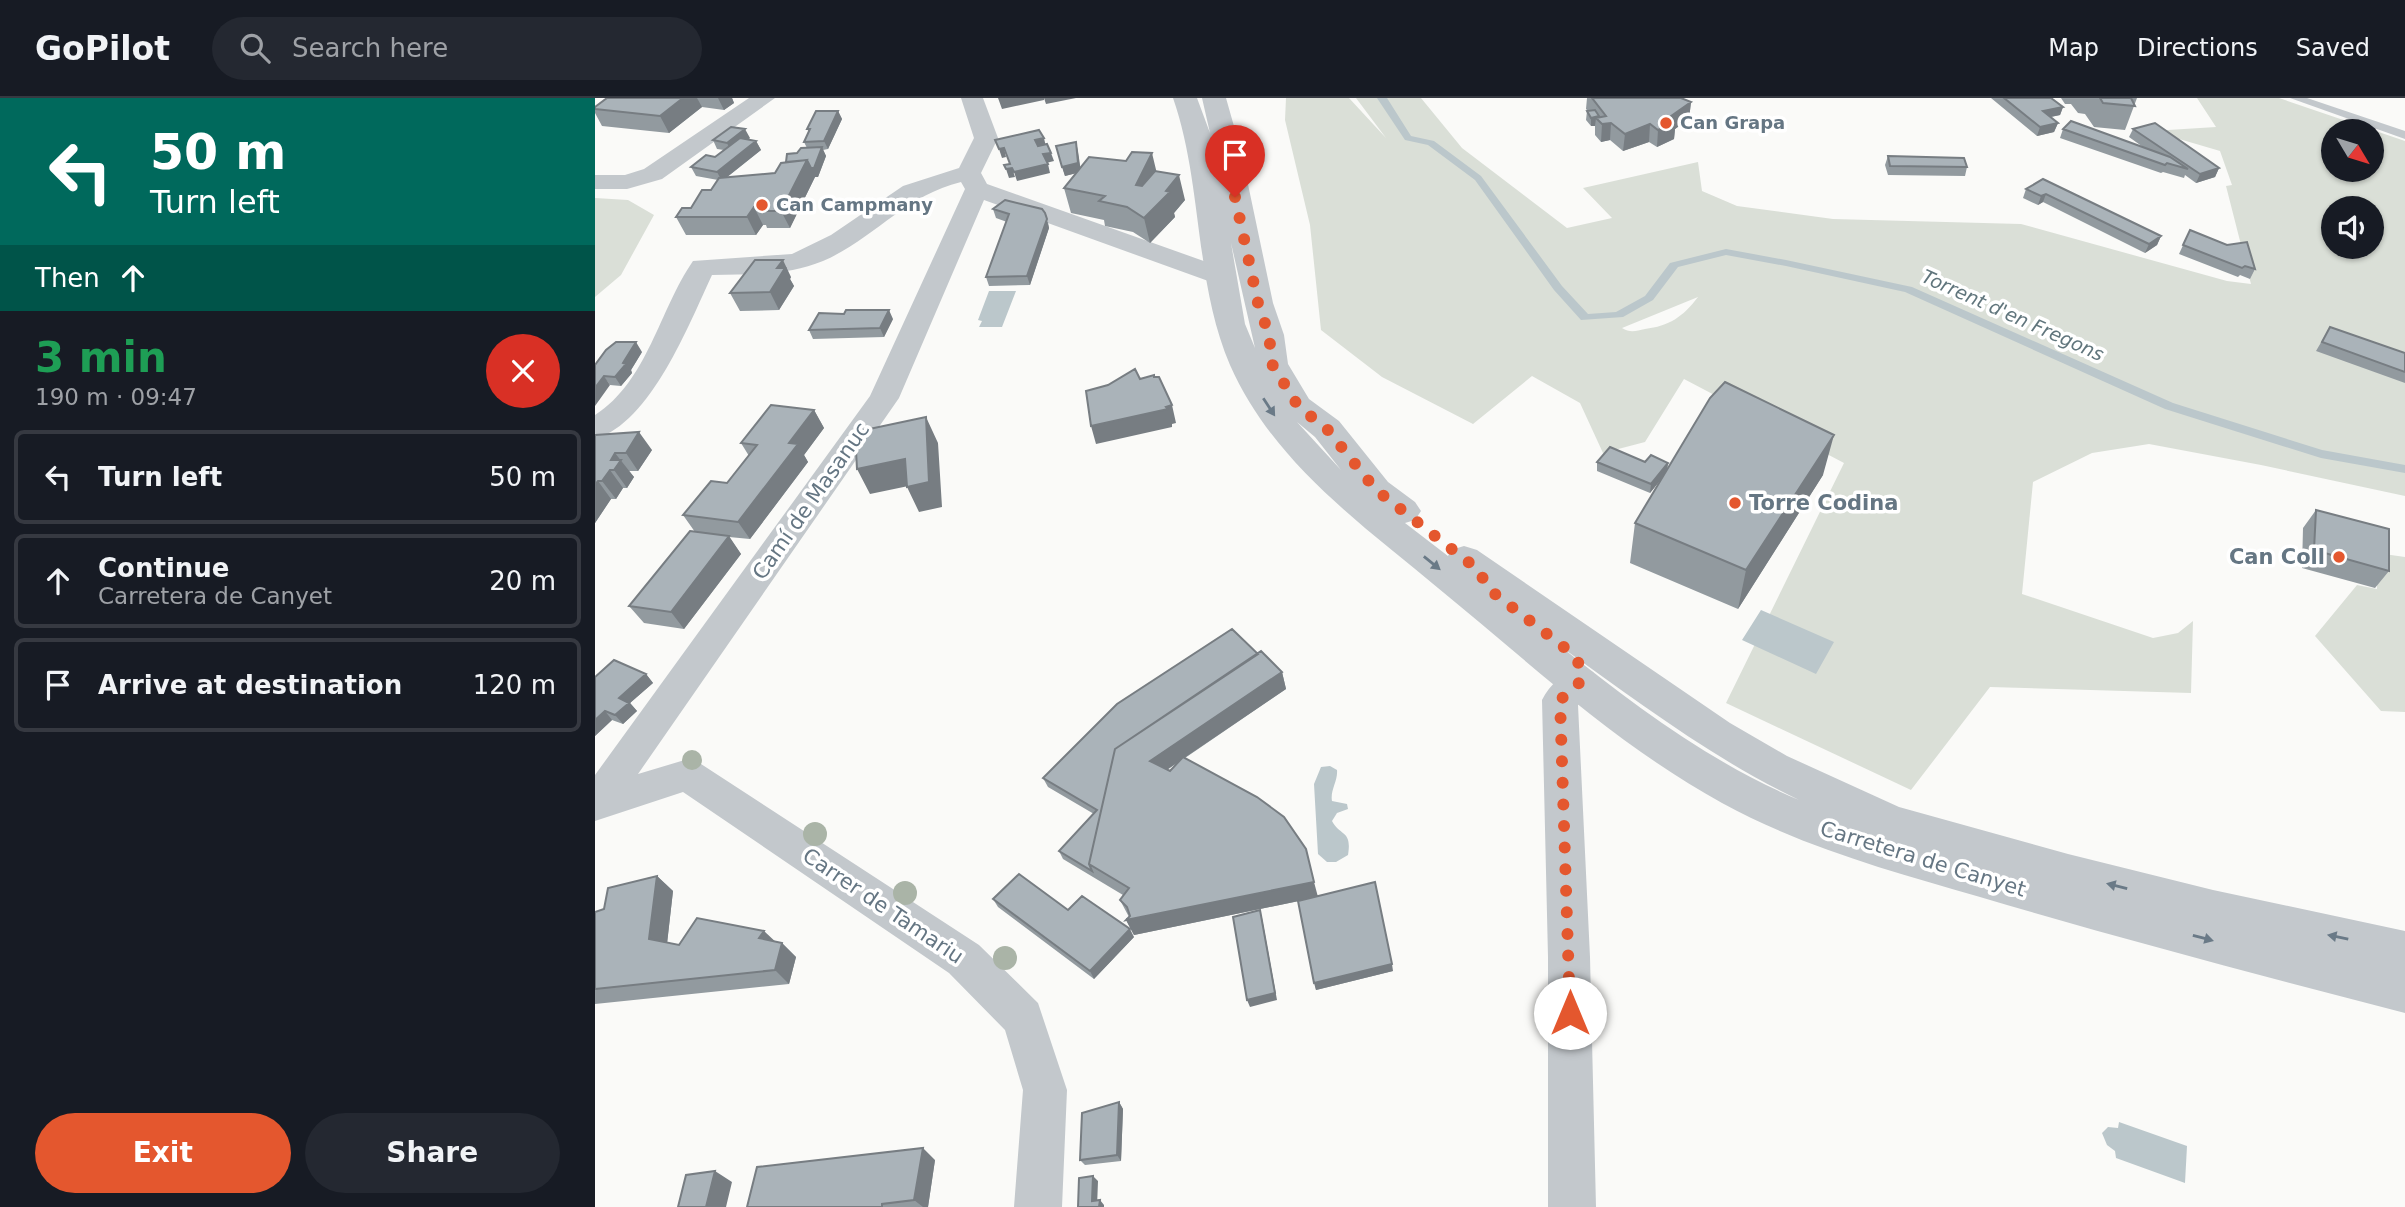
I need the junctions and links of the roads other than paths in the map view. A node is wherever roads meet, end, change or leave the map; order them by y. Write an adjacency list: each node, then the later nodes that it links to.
1 (764, 98): 8 (street)
2 (972, 98): 7 (street, Camí de Masanuc)
3 (1185, 98): 9 (street, Carretera de Canyet)
4 (1214, 98): 10 (street, Carretera de Canyet)
5 (2295, 98): 6 (lane)
6 (2405, 135)
7 (973, 181): 9 (street); 11 (street); 14 (street, Camí de Masanuc)
8 (595, 182)
9 (1220, 276): 10 (street); 13 (street, Carretera de Canyet, one-way to 13)
10 (1272, 364): 12 (street, Carretera de Canyet)
11 (595, 429)
12 (1480, 571): 13 (street); 15 (street, Carretera de Canyet)
13 (1580, 682): 15 (street); 17 (street, Carretera de Canyet, one-way to 17); 19 (street)
14 (596, 804): 18 (street, Carrer de Tamariu)
15 (1890, 823): 16 (street, Carretera de Canyet, one-way to 15)
16 (2405, 952)
17 (2405, 991)
18 (1038, 1207)
19 (1572, 1207)

